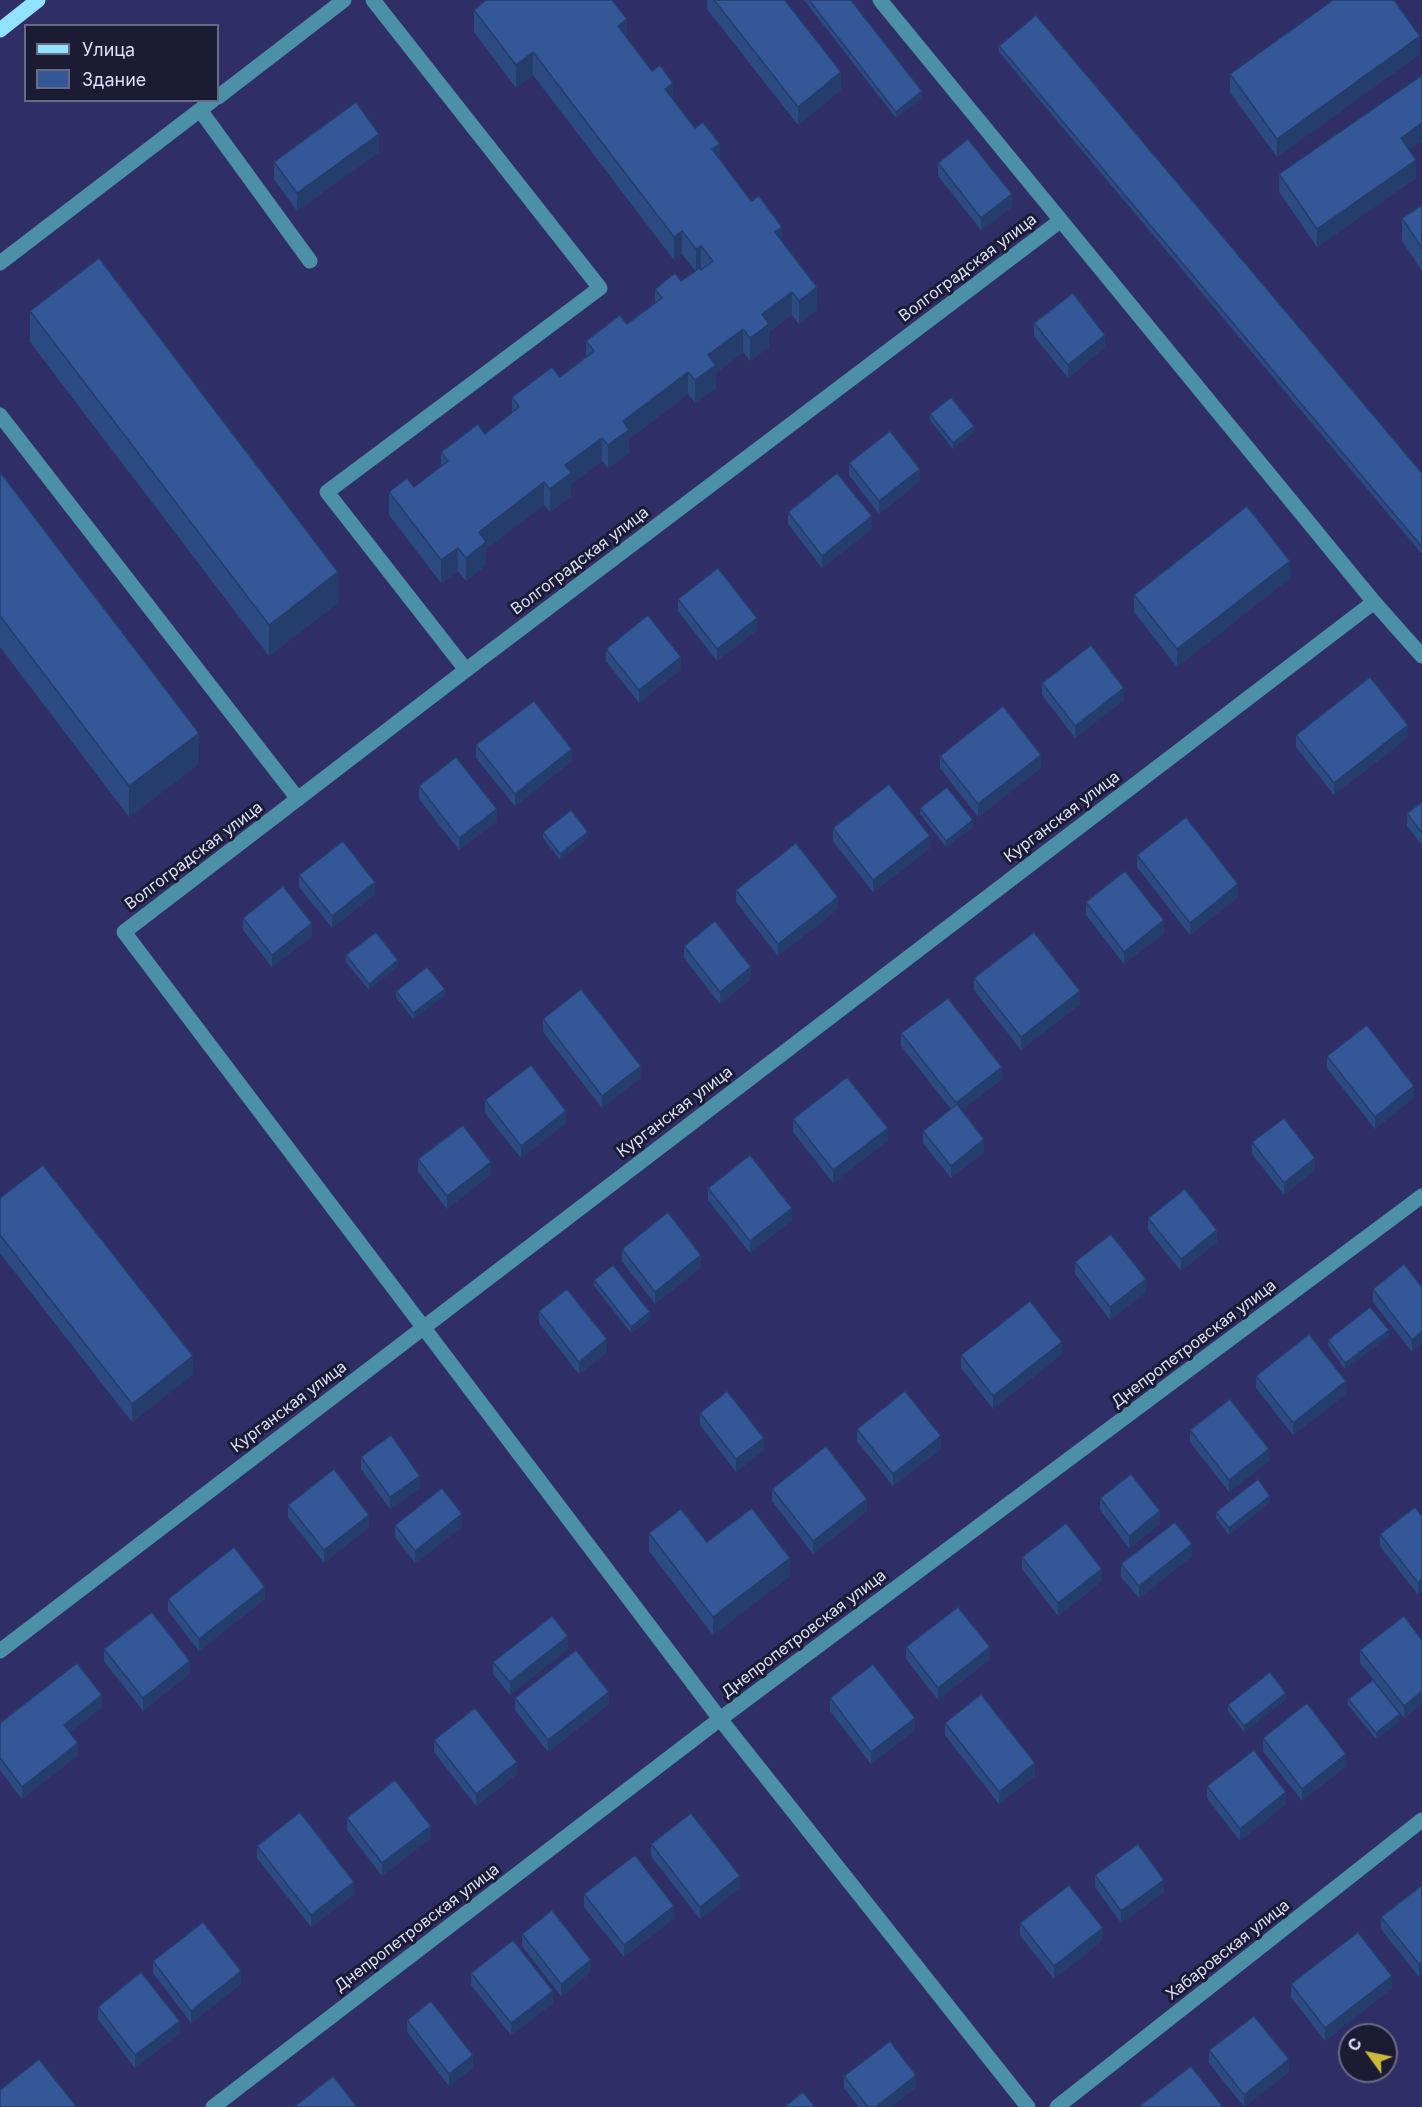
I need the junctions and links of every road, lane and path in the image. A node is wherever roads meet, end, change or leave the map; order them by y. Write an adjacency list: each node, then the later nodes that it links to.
1 (38, 0): 5 (main road)
2 (344, 0): 6 (street)
3 (373, 0): 15 (street)
4 (880, 0): 9 (street)
5 (0, 30)
6 (219, 96)
7 (211, 102): 8 (street)
8 (200, 111): 10 (street); 11 (street)
9 (1060, 221): 13 (street); 15 (street, Волгоградская улица)
10 (310, 261)
11 (0, 263)
12 (0, 415): 16 (street)
13 (1374, 602): 14 (street); 18 (street, Курганская улица)
14 (1422, 656)
15 (466, 670): 16 (street, Волгоградская улица)
16 (298, 799): 18 (street, Волгоградская улица)
17 (1422, 1196): 20 (street, Днепропетровская улица)
18 (422, 1327): 19 (street, Курганская улица); 20 (street)
19 (0, 1651)
20 (720, 1719): 22 (street, Днепропетровская улица); 23 (street)
21 (1422, 1820): 24 (street, Хабаровская улица)
22 (213, 2107)
23 (1028, 2107)
24 (1057, 2107)

